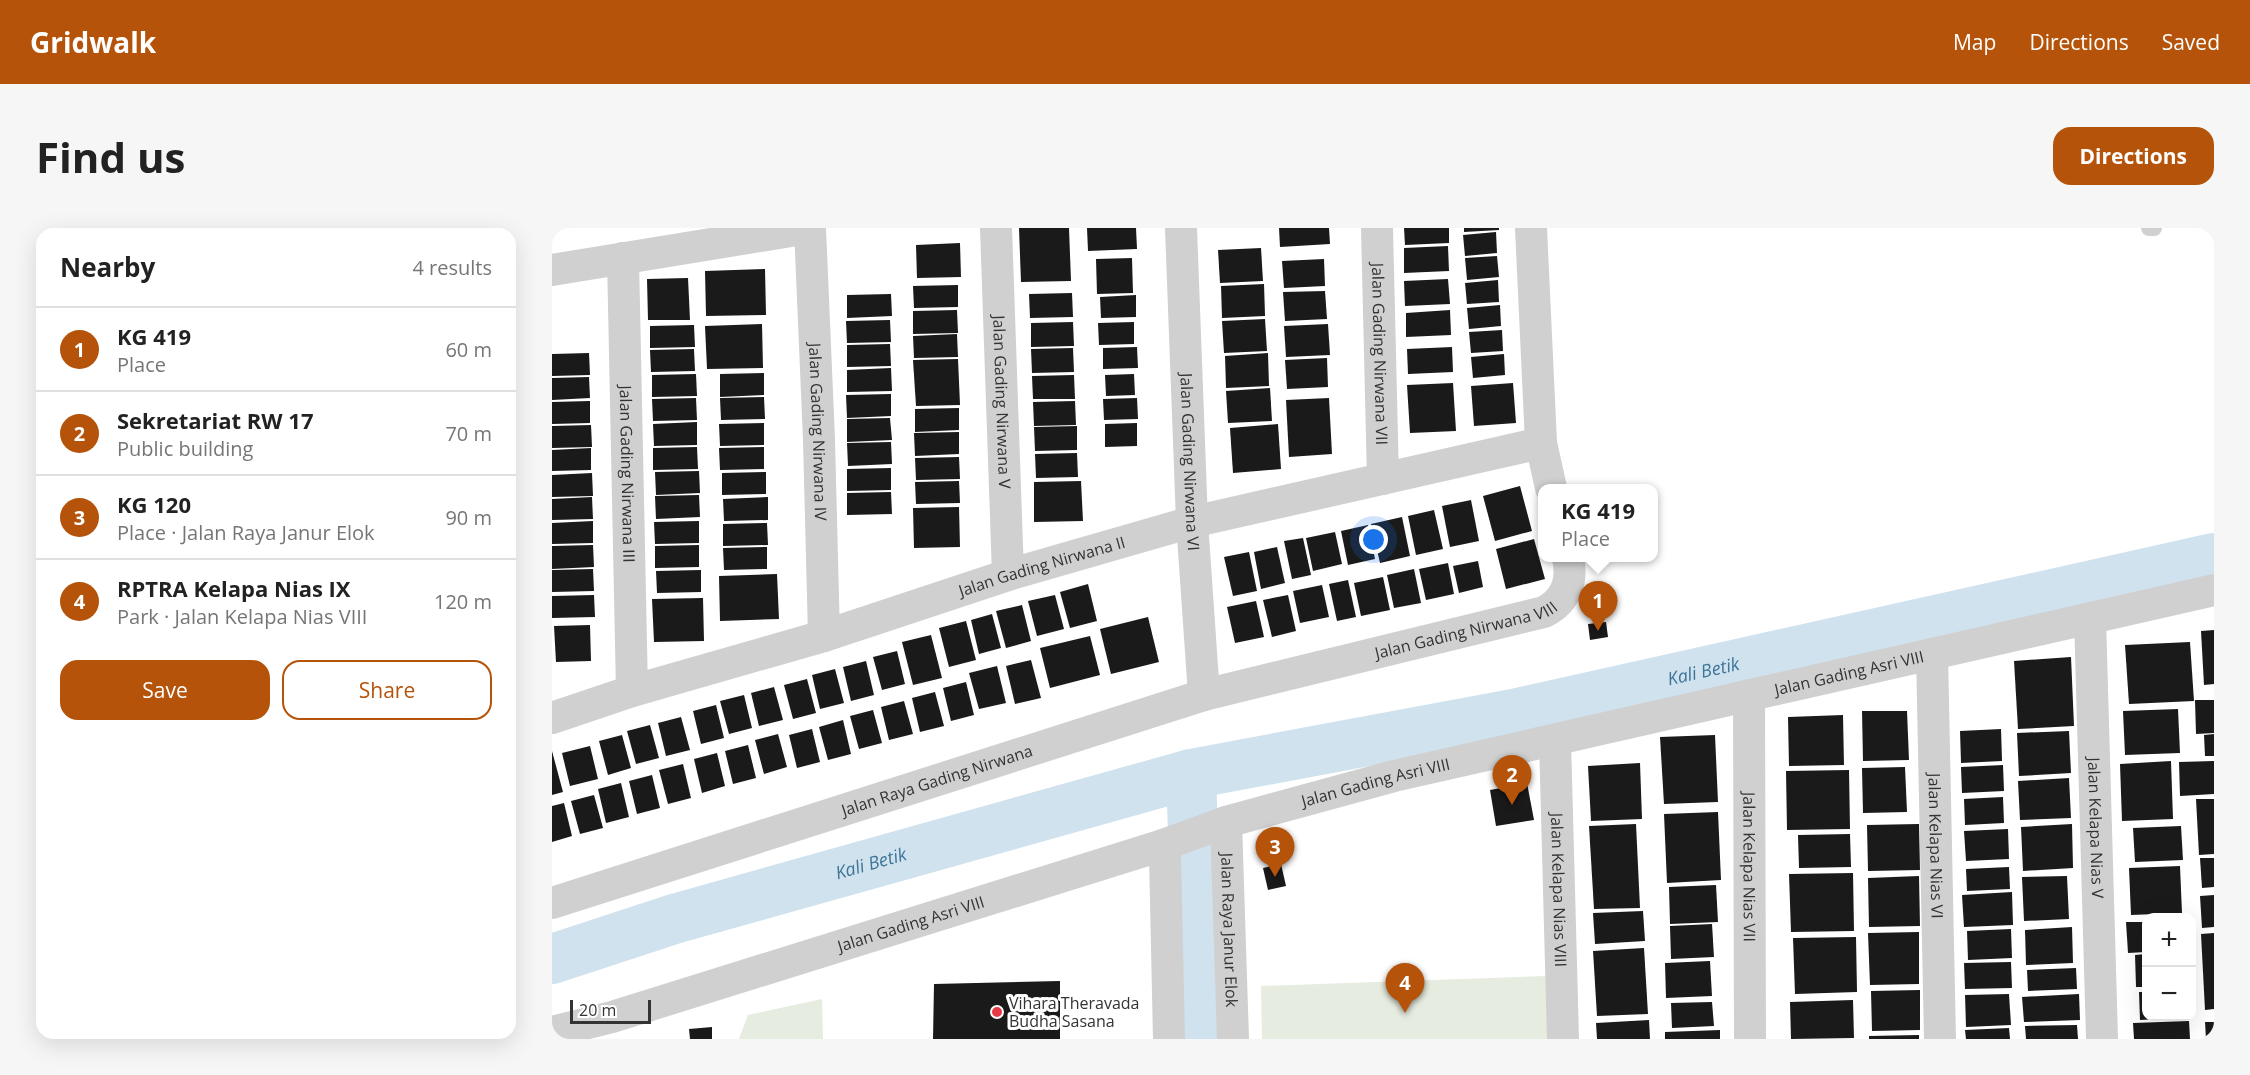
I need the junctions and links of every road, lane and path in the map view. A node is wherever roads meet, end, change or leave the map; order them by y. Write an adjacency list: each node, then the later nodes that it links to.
1 (810, 228): 8 (street); 18 (street, Jalan Gading Nirwana IV)
2 (996, 228): 15 (street, Jalan Gading Nirwana V)
3 (1181, 228): 13 (street, Jalan Gading Nirwana VI)
4 (1377, 228): 11 (street, Jalan Gading Nirwana VII)
5 (1531, 228): 10 (street)
6 (2149, 228): 7 (lane)
7 (2154, 228)
8 (623, 258): 9 (street); 21 (street, Jalan Gading Nirwana III)
9 (552, 270)
10 (1540, 443): 11 (street, Jalan Gading Nirwana II); 12 (street)
11 (1383, 479): 13 (street, Jalan Gading Nirwana II)
12 (1550, 484)
13 (1192, 522): 15 (street, Jalan Gading Nirwana II); 22 (street, Jalan Gading Nirwana VI)
14 (1569, 562): 20 (street, Jalan Gading Nirwana VIII)
15 (1008, 575): 18 (street, Jalan Gading Nirwana II)
16 (2214, 590): 17 (street, Jalan Gading Asri VIII)
17 (2090, 618): 19 (street, Jalan Gading Asri VIII); 36 (street, Jalan Kelapa Nias V)
18 (824, 636): 21 (street, Jalan Gading Nirwana II)
19 (1932, 654): 23 (street, Jalan Gading Asri VIII); 35 (street, Jalan Kelapa Nias VI)
20 (1324, 666): 22 (street, Jalan Raya Gading Nirwana)
21 (632, 691): 24 (street, Jalan Gading Nirwana II)
22 (1204, 695): 28 (street, Jalan Raya Gading Nirwana)
23 (1749, 695): 25 (street, Jalan Gading Asri VIII); 34 (street, Jalan Kelapa Nias VII)
24 (552, 718)
25 (1555, 740): 26 (street, Jalan Gading Asri VIII); 33 (street, Jalan Kelapa Nias VIII)
26 (1223, 824): 27 (street, Jalan Gading Asri VIII); 32 (street, Jalan Raya Janur Elok)
27 (1166, 844): 29 (street, Jalan Gading Asri VIII); 31 (street)
28 (552, 903)
29 (612, 1028): 30 (street, Jalan Gading Asri VIII)
30 (552, 1032)
31 (1169, 1039)
32 (1233, 1039)
33 (1563, 1039)
34 (1750, 1039)
35 (1941, 1039)
36 (2102, 1039)

